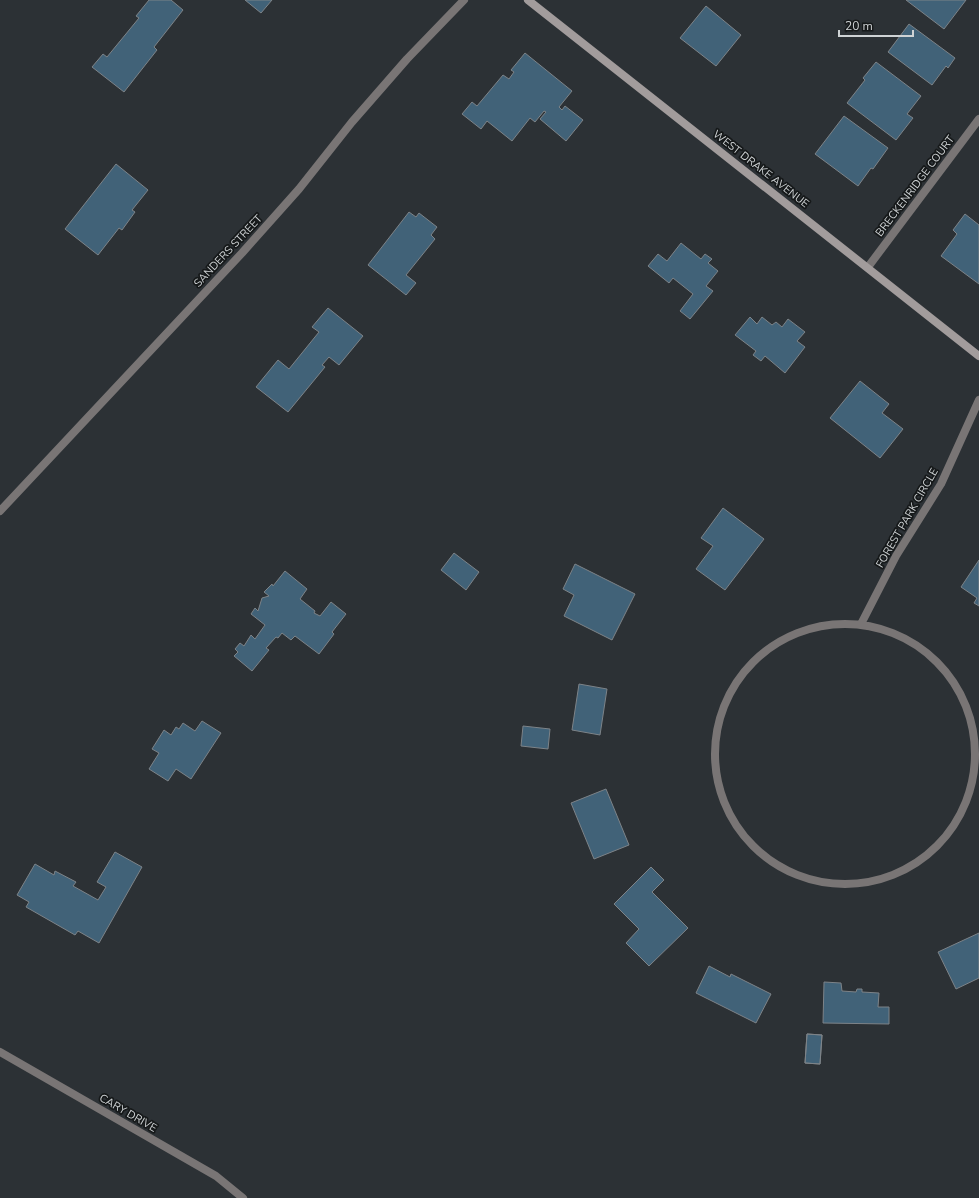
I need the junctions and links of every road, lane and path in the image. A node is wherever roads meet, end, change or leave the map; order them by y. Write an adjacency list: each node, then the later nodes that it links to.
1 (464, 0): 7 (street, SANDERS STREET)
2 (528, 0): 4 (street, WEST DRAKE AVENUE)
3 (979, 119): 4 (street, BRECKENRIDGE COURT)
4 (868, 267): 5 (street, WEST DRAKE AVENUE)
5 (979, 356)
6 (979, 400): 8 (street, FOREST PARK CIRCLE)
7 (0, 511)
8 (861, 624): 8 (street)
9 (0, 1052): 10 (street, CARY DRIVE)
10 (243, 1198)

